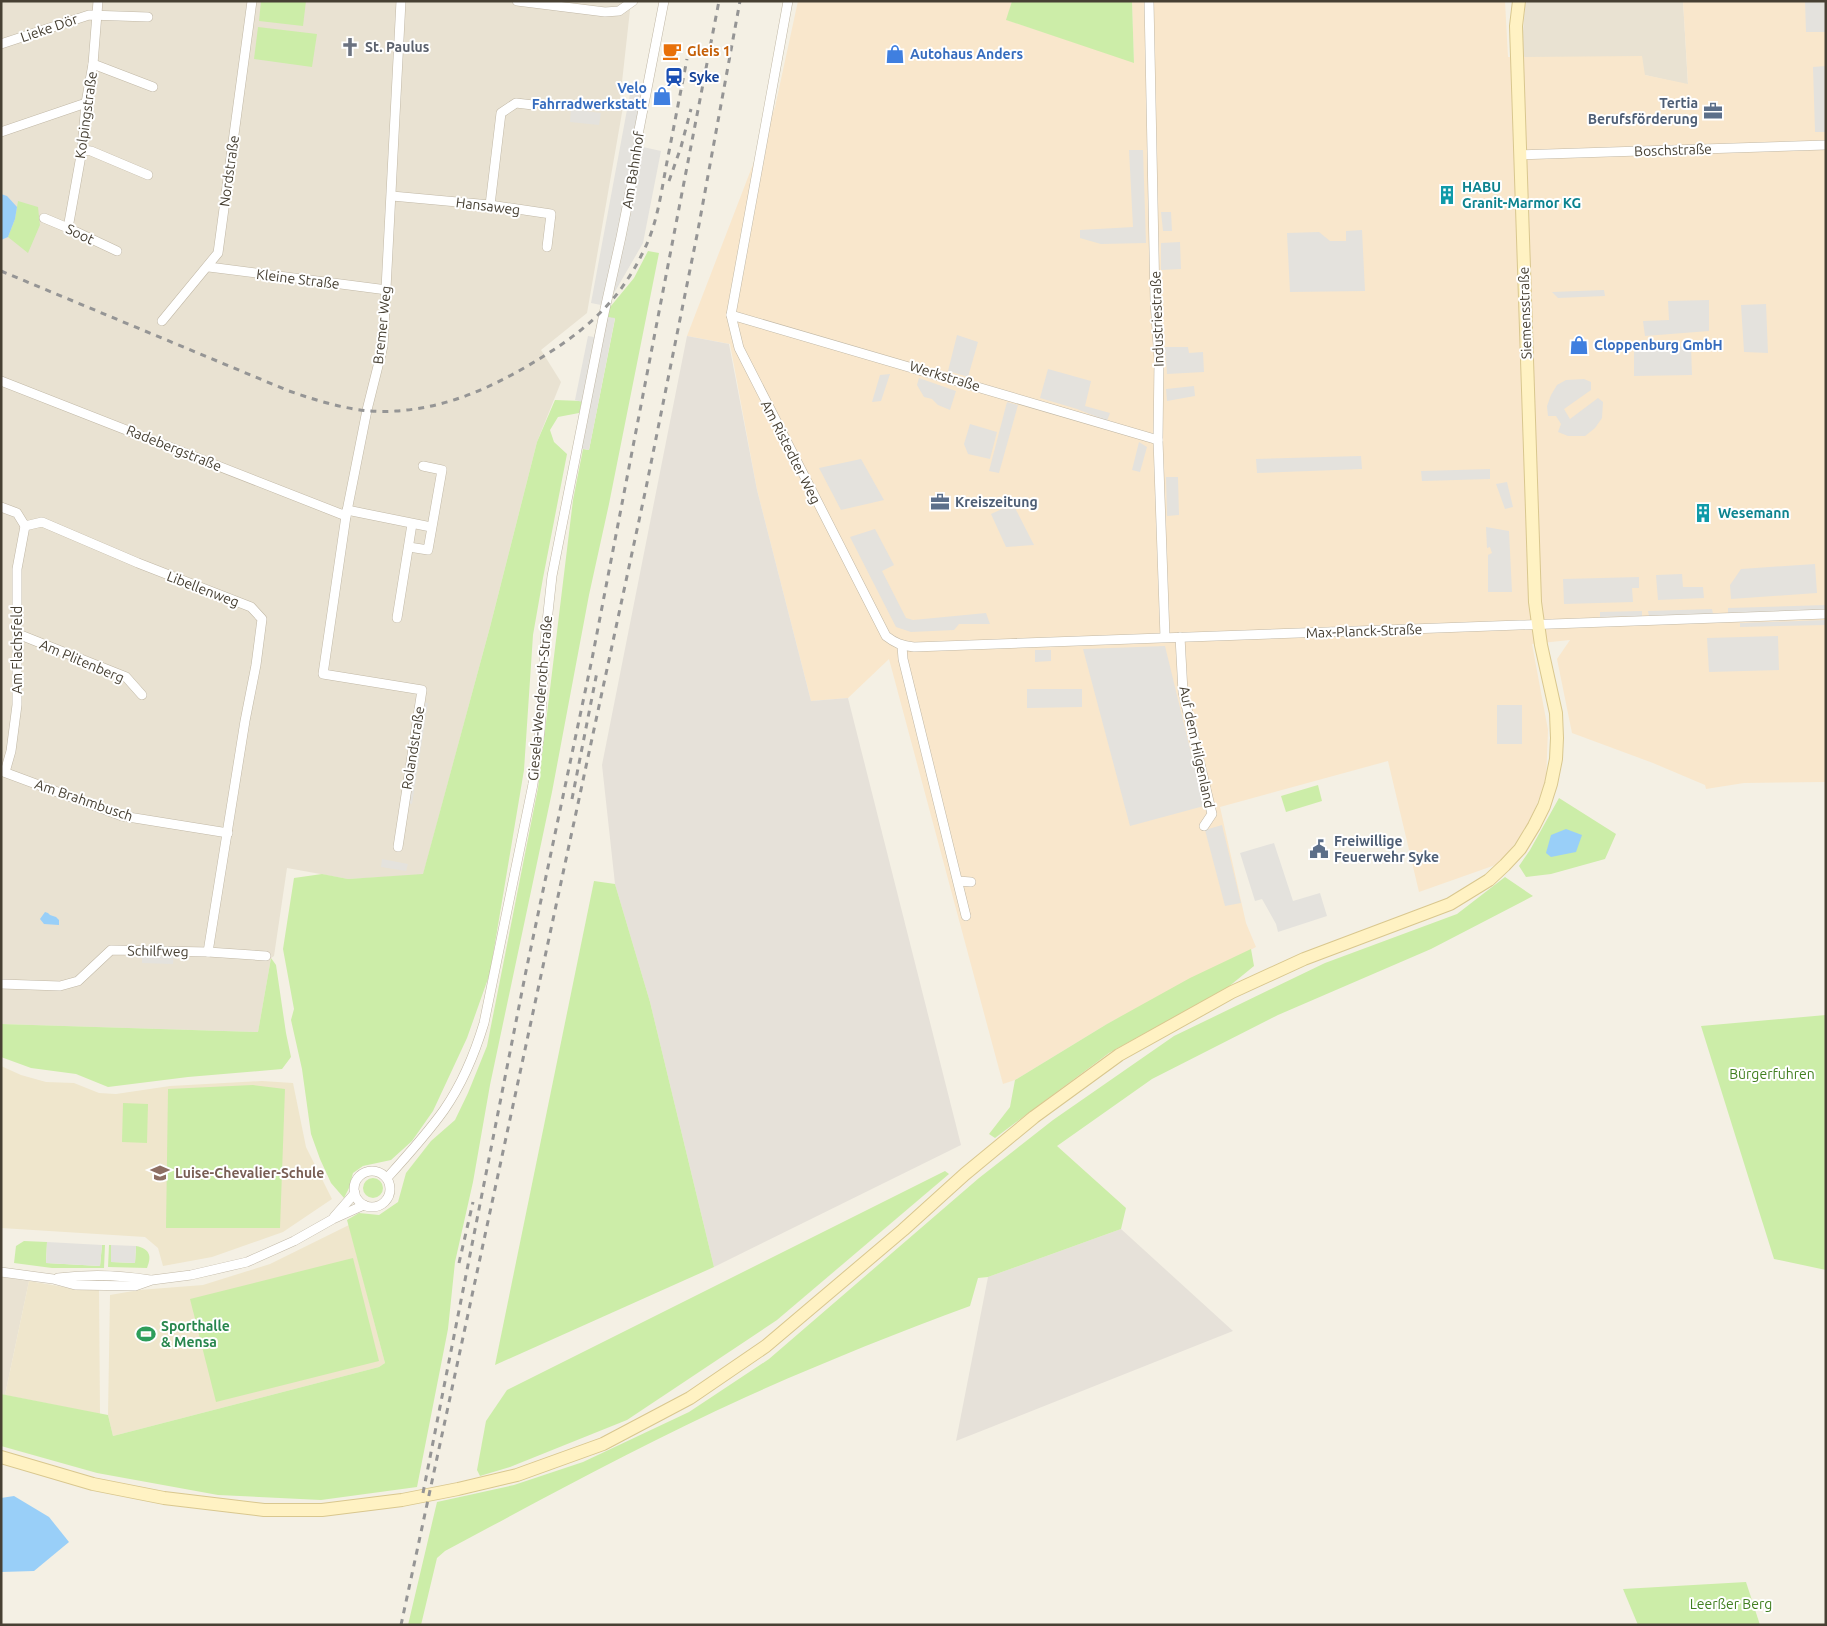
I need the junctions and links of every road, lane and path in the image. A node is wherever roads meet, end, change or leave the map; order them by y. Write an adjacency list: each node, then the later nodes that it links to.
1 (98, 1): 10 (street, Kolpingstraße)
2 (252, 1): 28 (street, Nordstraße)
3 (401, 1): 22 (street, Bremer Weg)
4 (517, 1): 5 (street)
5 (633, 1)
6 (664, 1): 30 (street, Am Bahnhof)
7 (788, 1): 31 (street, Am Ristedter Weg)
8 (1149, 1): 34 (street, Industriestraße)
9 (1519, 1): 20 (main road, Siemensstraße)
10 (97, 16): 11 (street, Lieke Dör); 12 (street, Lieke Dör); 13 (street, Kolpingstraße)
11 (148, 17)
12 (1, 44)
13 (93, 64): 14 (street); 15 (street, Kolpingstraße)
14 (153, 87)
15 (86, 103): 17 (street); 19 (street, Kolpingstraße)
16 (533, 105): 23 (street)
17 (1, 132)
18 (1826, 145): 20 (street, Boschstraße)
19 (82, 150): 21 (street); 25 (street, Kolpingstraße)
20 (1520, 155): 44 (main road, Siemensstraße)
21 (148, 175)
22 (392, 196): 23 (street, Hansaweg); 29 (street, Bremer Weg)
23 (490, 205): 26 (street, Hansaweg)
24 (44, 218): 25 (street, Soot)
25 (68, 228): 27 (street, Soot)
26 (546, 247)
27 (117, 251)
28 (209, 267): 29 (street, Kleine Straße); 32 (street, Nordstraße)
29 (387, 290): 37 (street, Bremer Weg)
30 (605, 308): 61 (street, Giesela-Wenderoth-Straße)
31 (731, 315): 34 (street, Werkstraße); 48 (street, Am Ristedter Weg)
32 (162, 322)
33 (1, 381): 37 (street, Radebergstraße)
34 (1158, 440): 47 (street, Industriestraße)
35 (423, 466): 40 (street)
36 (1, 507): 39 (street)
37 (347, 513): 38 (street, Radebergstraße); 49 (street, Bremer Weg)
38 (412, 524): 40 (street, Radebergstraße); 41 (street)
39 (26, 526): 45 (street, Am Flachsfeld); 53 (street, Libellenweg)
40 (431, 526): 41 (street)
41 (408, 547): 43 (street)
42 (1826, 614): 44 (street, Max-Planck-Straße)
43 (397, 618)
44 (1538, 625): 46 (street, Max-Planck-Straße); 66 (main road, Siemensstraße)
45 (18, 634): 50 (street, Am Plitenberg); 51 (street, Am Flachsfeld)
46 (1180, 636): 47 (street, Max-Planck-Straße); 52 (street, Auf dem Hilgenland)
47 (1166, 637): 48 (street, Max-Planck-Straße)
48 (902, 646): 55 (street)
49 (323, 674): 54 (street, Rolandstraße)
50 (142, 695)
51 (3, 772): 53 (street, Am Brahmbusch)
52 (1204, 826)
53 (228, 833): 58 (street, Schilfweg)
54 (398, 847)
55 (958, 881): 56 (street); 57 (street)
56 (971, 882)
57 (966, 916)
58 (208, 952): 59 (street, Schilfweg); 60 (street, Schilfweg)
59 (266, 956)
60 (1, 984)
61 (387, 1178): 62 (street); 63 (street)
62 (355, 1193): 63 (street); 64 (street)
63 (364, 1205): 64 (street)
64 (333, 1219): 65 (street)
65 (1, 1272)
66 (1, 1457)

